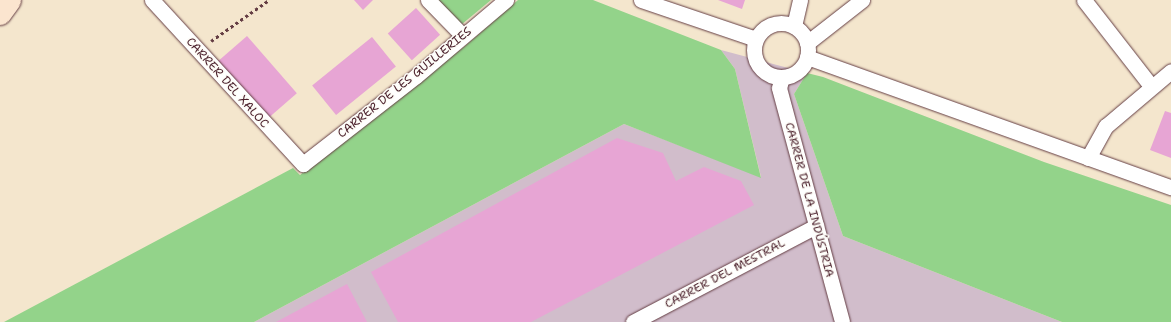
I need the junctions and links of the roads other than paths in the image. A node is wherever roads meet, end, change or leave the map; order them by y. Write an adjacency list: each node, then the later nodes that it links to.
1 (10, 0): 9 (street)
2 (152, 0): 18 (street, CARRER DEL XALOC)
3 (428, 0): 11 (street)
4 (506, 0): 11 (street, CARRER DE LES GUILLERIES)
5 (641, 0): 12 (street)
6 (800, 0): 10 (street)
7 (862, 0): 13 (street)
8 (1084, 0): 16 (street)
9 (0, 14)
10 (794, 26): 12 (street); 13 (street)
11 (463, 36): 18 (street, CARRER DE LES GUILLERIES)
12 (756, 39): 15 (street)
13 (807, 50): 15 (street); 17 (street)
14 (1171, 71): 16 (street)
15 (782, 77): 20 (street, CARRER DE LA INDÚSTRIA)
16 (1151, 86): 17 (street)
17 (1088, 158): 19 (street)
18 (303, 164)
19 (1171, 187)
20 (816, 226): 21 (street, CARRER DEL MESTRAL); 22 (street, CARRER DE LA INDÚSTRIA)
21 (633, 322)
22 (842, 322)

